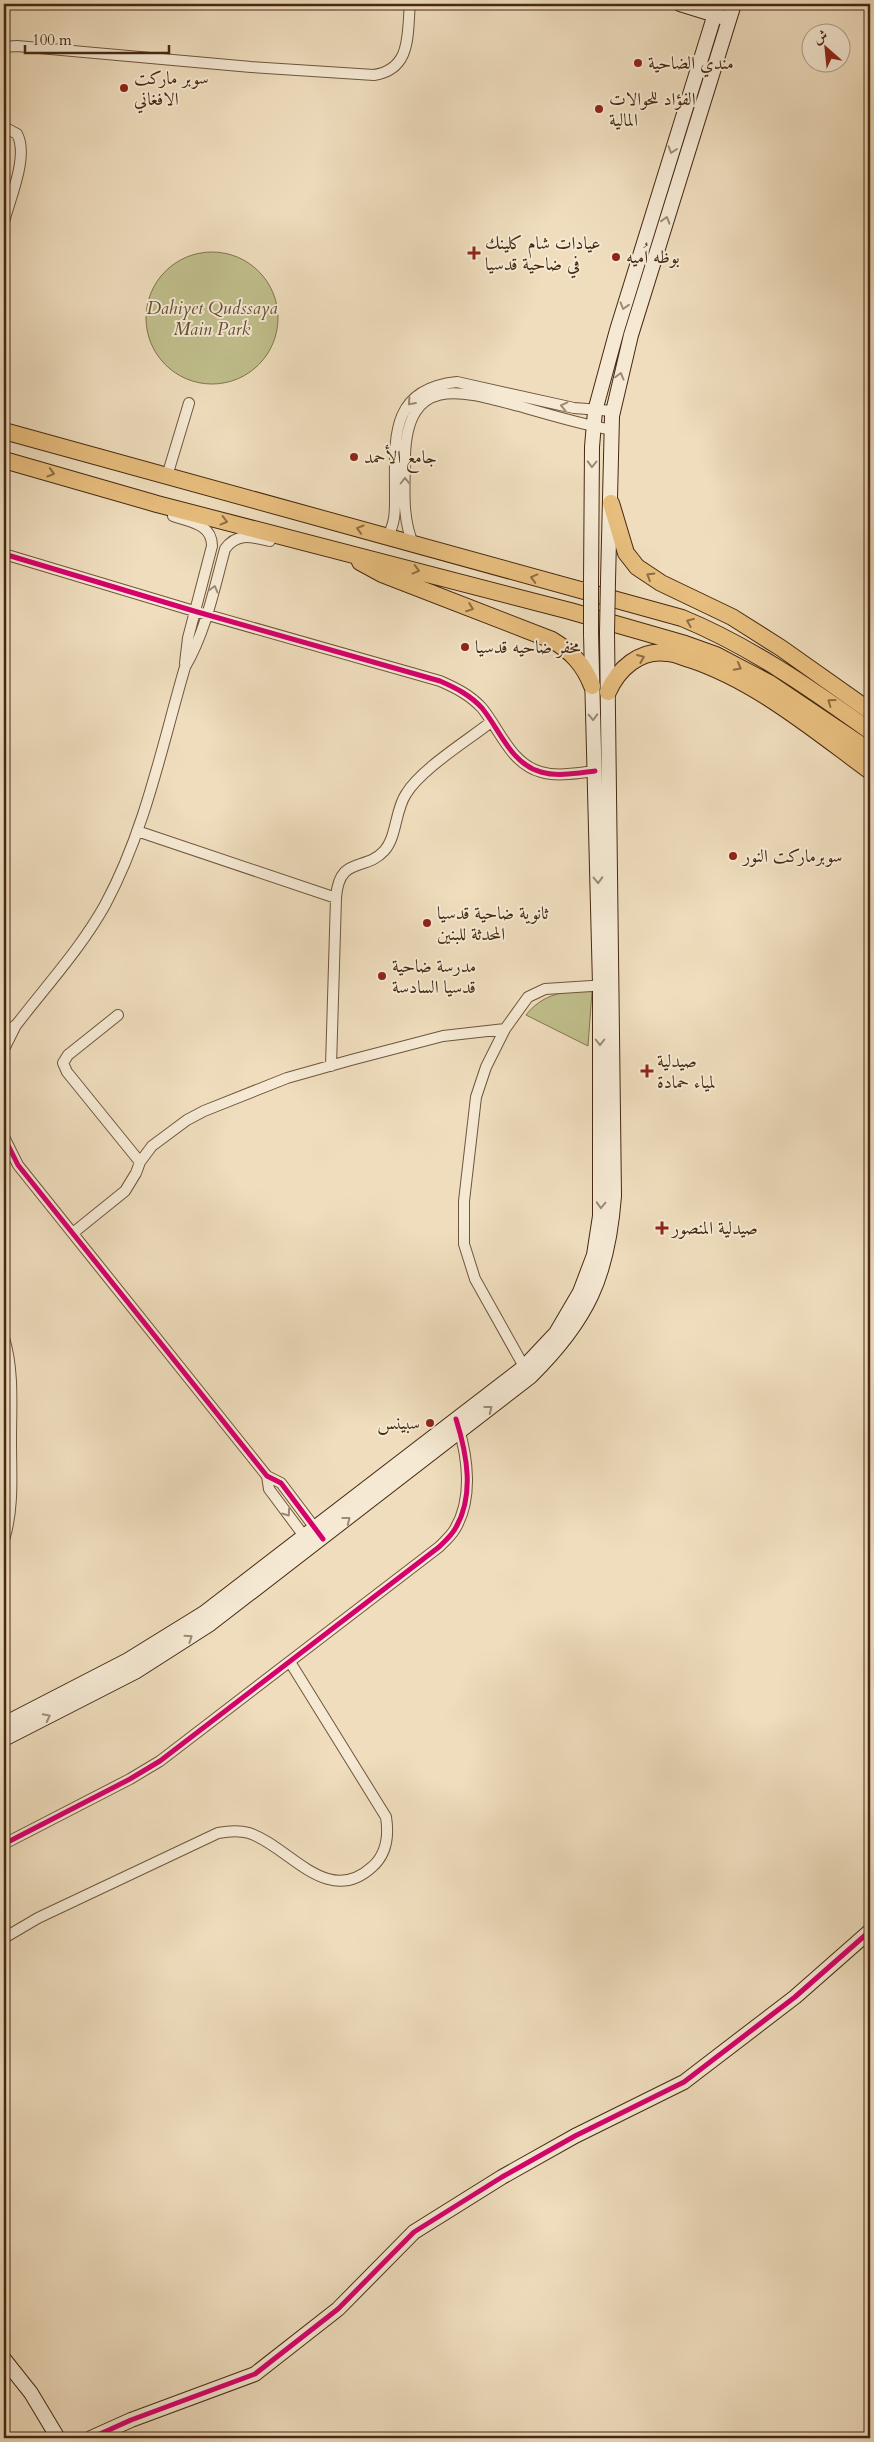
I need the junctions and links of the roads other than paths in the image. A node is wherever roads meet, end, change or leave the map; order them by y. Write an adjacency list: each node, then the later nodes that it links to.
1 (410, 4): 7 (street)
2 (680, 4): 4 (main road)
3 (730, 8): 4 (main road); 6 (main road)
4 (716, 9): 5 (main road)
5 (708, 37): 6 (main road); 9 (main road, one-way to 9)
6 (722, 41): 10 (main road)
7 (4, 47)
8 (4, 127): 11 (street)
9 (659, 192): 10 (main road); 14 (main road, one-way to 14)
10 (673, 196): 15 (main road, one-way to 10)
11 (4, 222)
12 (513, 399): 14 (street, one-way to 12); 16 (street); 23 (street, one-way to 23); 26 (street, one-way to 12)
13 (189, 403): 20 (street)
14 (595, 411): 15 (street); 16 (main road)
15 (613, 412): 17 (main road)
16 (593, 426): 17 (street); 33 (main road, one-way to 33, bridge)
17 (612, 430): 21 (main road)
18 (4, 431): 20 (main road)
19 (4, 460): 22 (main road, one-way to 22)
20 (167, 476): 23 (main road, one-way to 20)
21 (611, 503): 34 (main road, bridge); 35 (main road, one-way to 21)
22 (158, 504): 24 (main road, one-way to 24); 25 (street)
23 (387, 537): 26 (main road)
24 (300, 540): 27 (street); 28 (main road)
25 (212, 546): 27 (street); 30 (street)
26 (414, 546): 37 (main road, one-way to 26)
27 (225, 549): 31 (street, one-way to 27)
28 (346, 552): 33 (main road, one-way to 33); 38 (main road, one-way to 38)
29 (4, 554): 30 (street)
30 (194, 611): 31 (street); 32 (street)
31 (207, 614): 32 (street); 36 (street)
32 (185, 667): 41 (street)
33 (592, 686): 40 (main road, one-way to 40)
34 (608, 692): 39 (main road, one-way to 39); 43 (main road)
35 (870, 711)
36 (491, 722): 40 (street); 42 (street)
37 (870, 731)
38 (870, 751)
39 (870, 771)
40 (595, 772): 43 (main road, one-way to 43)
41 (137, 831): 42 (street); 45 (street)
42 (336, 898): 49 (street)
43 (606, 985): 46 (street); 56 (main road)
44 (118, 1015): 52 (street)
45 (16, 1024): 47 (street); 48 (street)
46 (505, 1029): 49 (street); 56 (street)
47 (4, 1034)
48 (4, 1049)
49 (331, 1066): 52 (street)
50 (4, 1138): 53 (street)
51 (4, 1153): 53 (street)
52 (140, 1162): 54 (street)
53 (18, 1165): 54 (street)
54 (73, 1233): 58 (street)
55 (4, 1338): 59 (street)
56 (527, 1372): 57 (main road)
57 (458, 1426): 58 (main road); 60 (street)
58 (314, 1537): 61 (main road); 62 (main road, one-way to 58)
59 (4, 1540)
60 (290, 1662): 63 (street); 65 (street)
61 (4, 1724)
62 (4, 1739)
63 (4, 1844)
64 (870, 1930): 68 (main road)
65 (4, 1938)
66 (4, 2359): 67 (main road)
67 (58, 2438)
68 (91, 2438)

